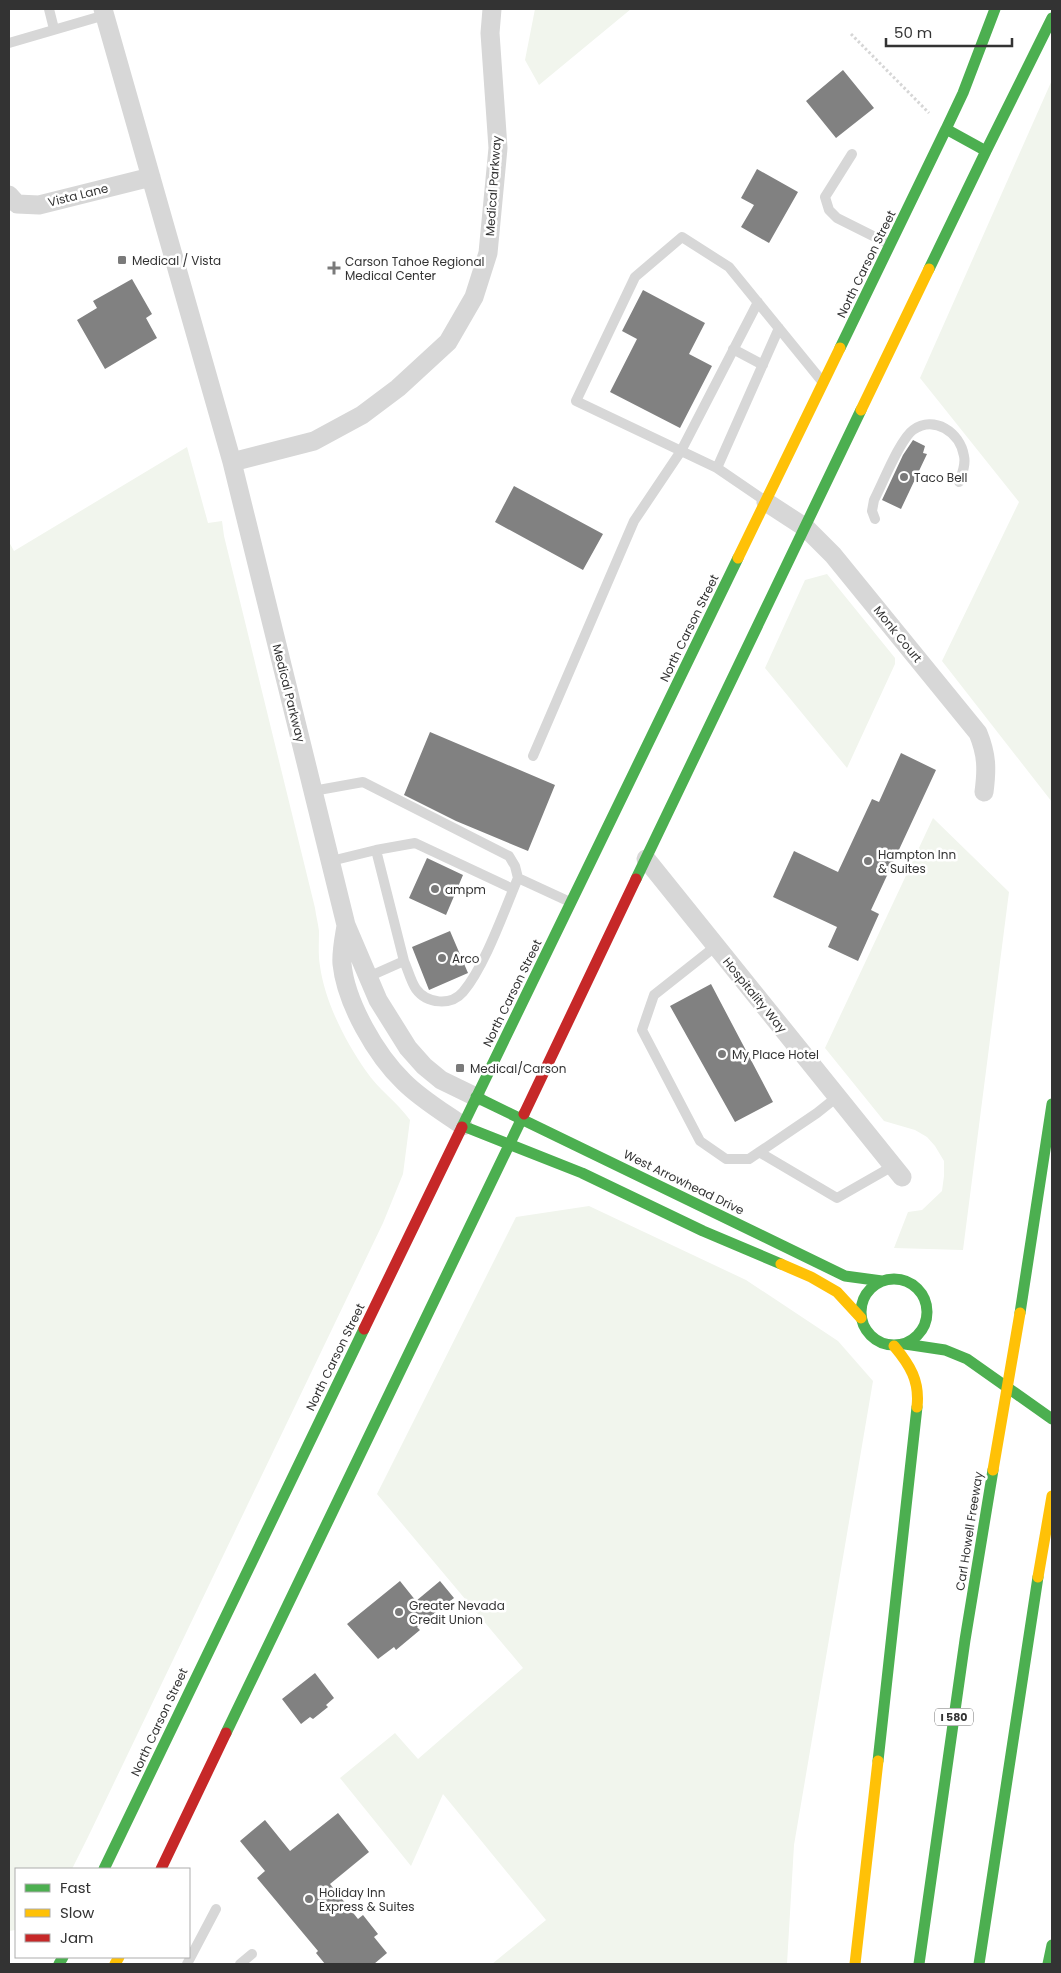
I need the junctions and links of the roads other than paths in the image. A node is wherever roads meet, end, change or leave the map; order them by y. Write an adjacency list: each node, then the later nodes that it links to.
1 (48, 9): 6 (lane)
2 (492, 9): 20 (street, Medical Parkway)
3 (995, 9): 8 (main road, North Carson Street)
4 (104, 12): 6 (lane); 11 (street, Medical Parkway)
5 (1052, 18): 9 (main road)
6 (54, 29): 7 (lane)
7 (9, 43)
8 (946, 129): 9 (main road); 13 (main road, North Carson Street)
9 (986, 151): 25 (main road)
10 (852, 154): 13 (lane)
11 (151, 178): 12 (street, Vista Lane); 20 (street, Medical Parkway)
12 (9, 195)
13 (890, 245): 18 (main road, North Carson Street)
14 (758, 302): 15 (lane); 16 (lane); 19 (lane)
15 (779, 328): 17 (lane); 18 (lane)
16 (733, 349): 17 (lane); 19 (lane)
17 (763, 365): 21 (lane)
18 (824, 383): 23 (main road, North Carson Street)
19 (681, 451): 21 (lane); 26 (lane)
20 (232, 462): 27 (street, Medical Parkway)
21 (717, 468): 23 (lane)
22 (959, 482): 24 (lane)
23 (766, 502): 25 (street, Monk Court); 34 (main road, North Carson Street)
24 (875, 519)
25 (806, 528): 28 (street, Monk Court); 30 (main road)
26 (533, 756)
27 (314, 791): 31 (street, Medical Parkway); 32 (lane)
28 (984, 792)
29 (376, 850): 31 (lane); 33 (lane); 37 (lane)
30 (646, 860): 36 (street, Hospitality Way); 42 (main road)
31 (331, 861): 35 (street, Medical Parkway)
32 (518, 878): 33 (lane); 34 (lane)
33 (513, 889): 37 (lane)
34 (571, 903): 39 (main road, North Carson Street)
35 (346, 925): 38 (street, Medical Parkway); 43 (street, Medical Parkway)
36 (716, 946): 40 (street, Hospitality Way); 45 (lane)
37 (404, 961): 38 (lane)
38 (368, 977): 39 (street, Medical Parkway)
39 (476, 1097): 42 (main road, West Arrowhead Drive); 43 (main road, North Carson Street)
40 (837, 1097): 45 (lane); 46 (street, Hospitality Way)
41 (1052, 1104): 64 (main road, Carl Howell Freeway / I 580, bridge)
42 (521, 1118): 44 (main road); 47 (main road, West Arrowhead Drive)
43 (463, 1126): 44 (main road); 56 (main road, North Carson Street)
44 (508, 1144): 49 (main road); 57 (main road)
45 (759, 1152): 46 (lane)
46 (898, 1171)
47 (882, 1281): 48 (main road); 49 (main road)
48 (927, 1308): 50 (main road); 52 (main road)
49 (861, 1318): 52 (main road)
50 (938, 1325)
51 (949, 1338): 53 (main road)
52 (900, 1345): 53 (main road); 63 (main road)
53 (967, 1359): 54 (main road)
54 (1052, 1419)
55 (1052, 1496): 65 (main road)
56 (104, 1868)
57 (161, 1868)
58 (216, 1909): 61 (lane)
59 (1052, 1945): 66 (main road)
60 (252, 1954): 62 (lane)
61 (188, 1964)
62 (240, 1964)
63 (855, 1964)
64 (919, 1964)
65 (979, 1964)
66 (1048, 1964)

